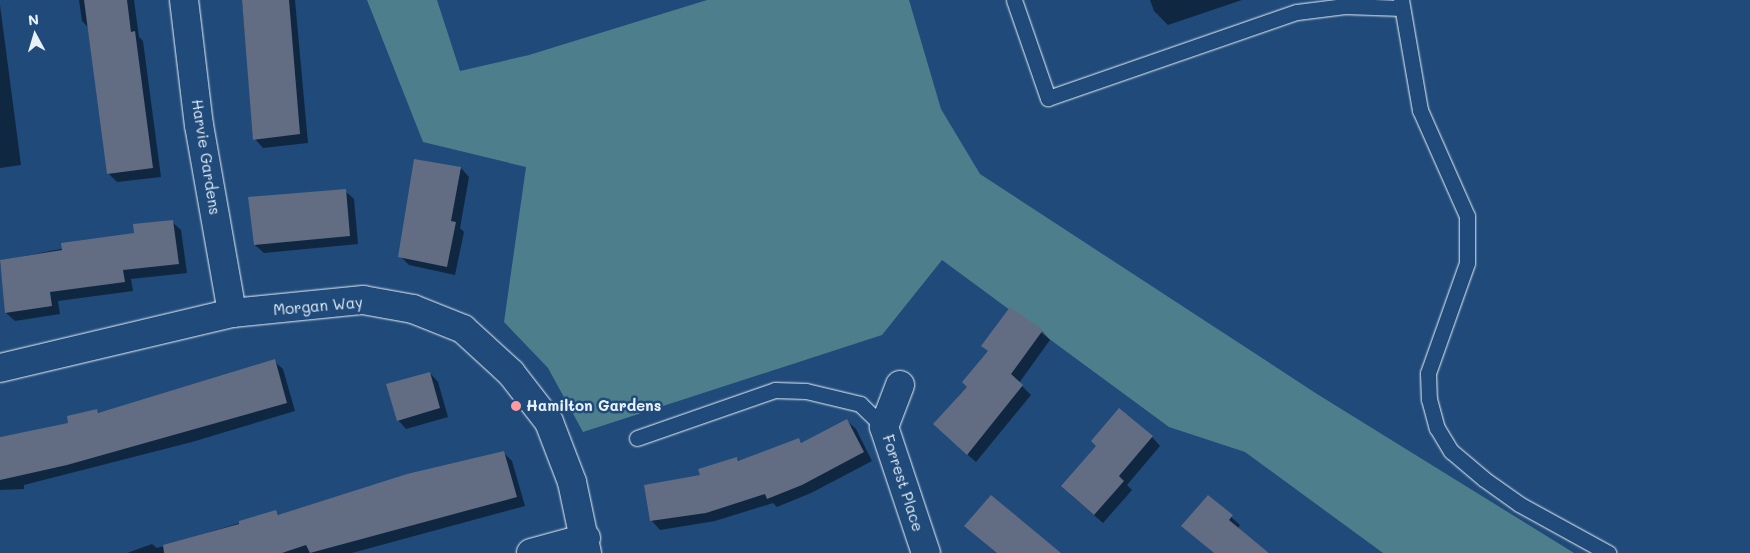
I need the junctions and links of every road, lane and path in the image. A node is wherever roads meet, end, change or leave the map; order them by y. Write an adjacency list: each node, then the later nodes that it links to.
1 (184, 0): 4 (street, Harvie Gardens)
2 (1014, 0): 3 (lane)
3 (1401, 4): 12 (lane)
4 (232, 314): 5 (street, Morgan Way); 9 (street, Morgan Way)
5 (0, 368)
6 (900, 385): 7 (street, Forrest Place)
7 (884, 427): 8 (lane); 11 (street, Forrest Place)
8 (638, 438)
9 (587, 546): 10 (street)
10 (531, 553)
11 (926, 553)
12 (1608, 553)

